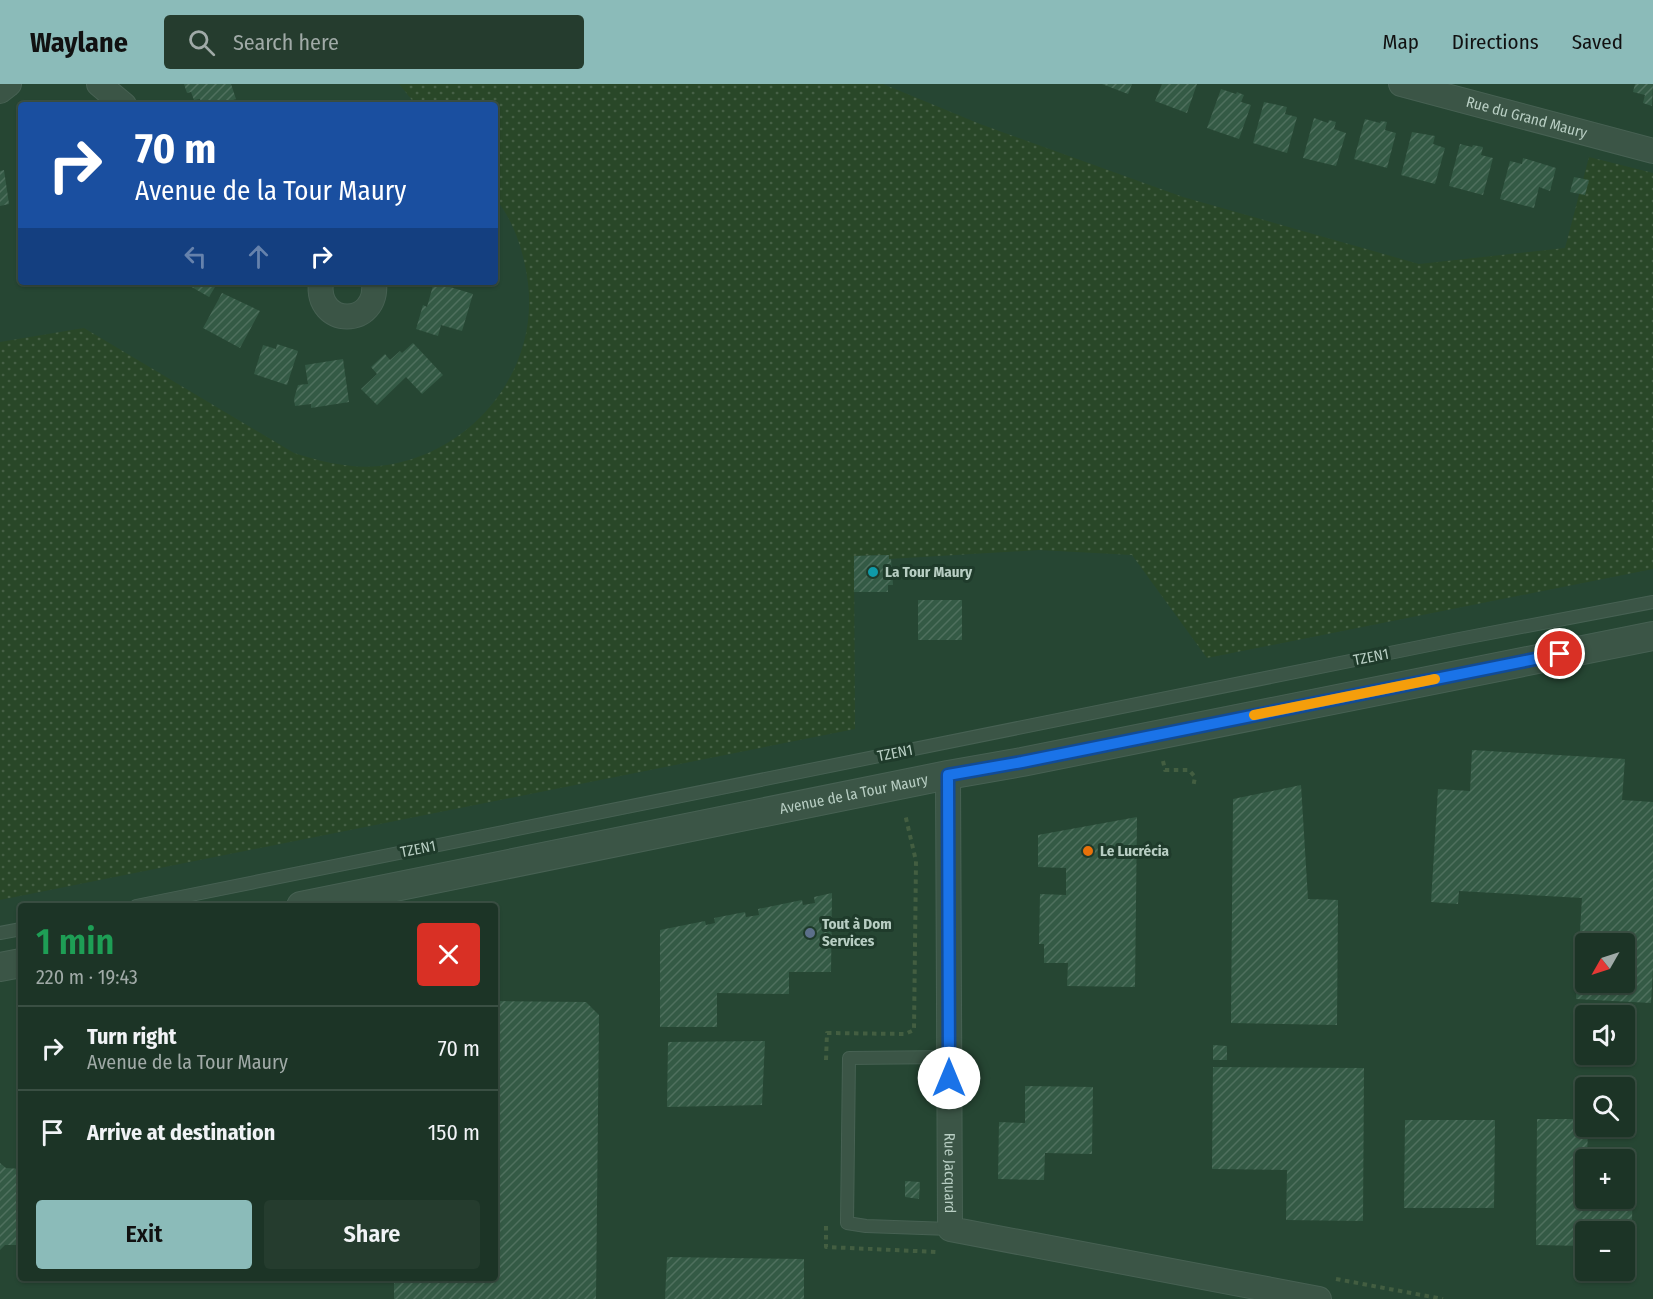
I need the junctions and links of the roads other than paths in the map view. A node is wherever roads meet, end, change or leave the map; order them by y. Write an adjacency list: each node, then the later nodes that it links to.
1 (9, 84): 4 (street)
2 (99, 84): 5 (street)
3 (1401, 84): 6 (street, Rue du Grand Maury)
4 (0, 91)
5 (120, 102)
6 (1653, 151)
7 (321, 285): 8 (street)
8 (374, 285)
9 (1653, 602): 12 (lane, TZEN1)
10 (1653, 636): 11 (street, Avenue de la Tour Maury)
11 (948, 775): 13 (street, Avenue de la Tour Maury); 18 (street, Rue Jacquard)
12 (151, 903)
13 (316, 903)
14 (18, 930): 15 (lane)
15 (0, 933)
16 (18, 964): 17 (street)
17 (0, 967)
18 (949, 1057): 19 (street, Rue Jacquard); 19 (lane)
19 (950, 1229): 20 (street, Rue Jacquard)
20 (1324, 1288)

